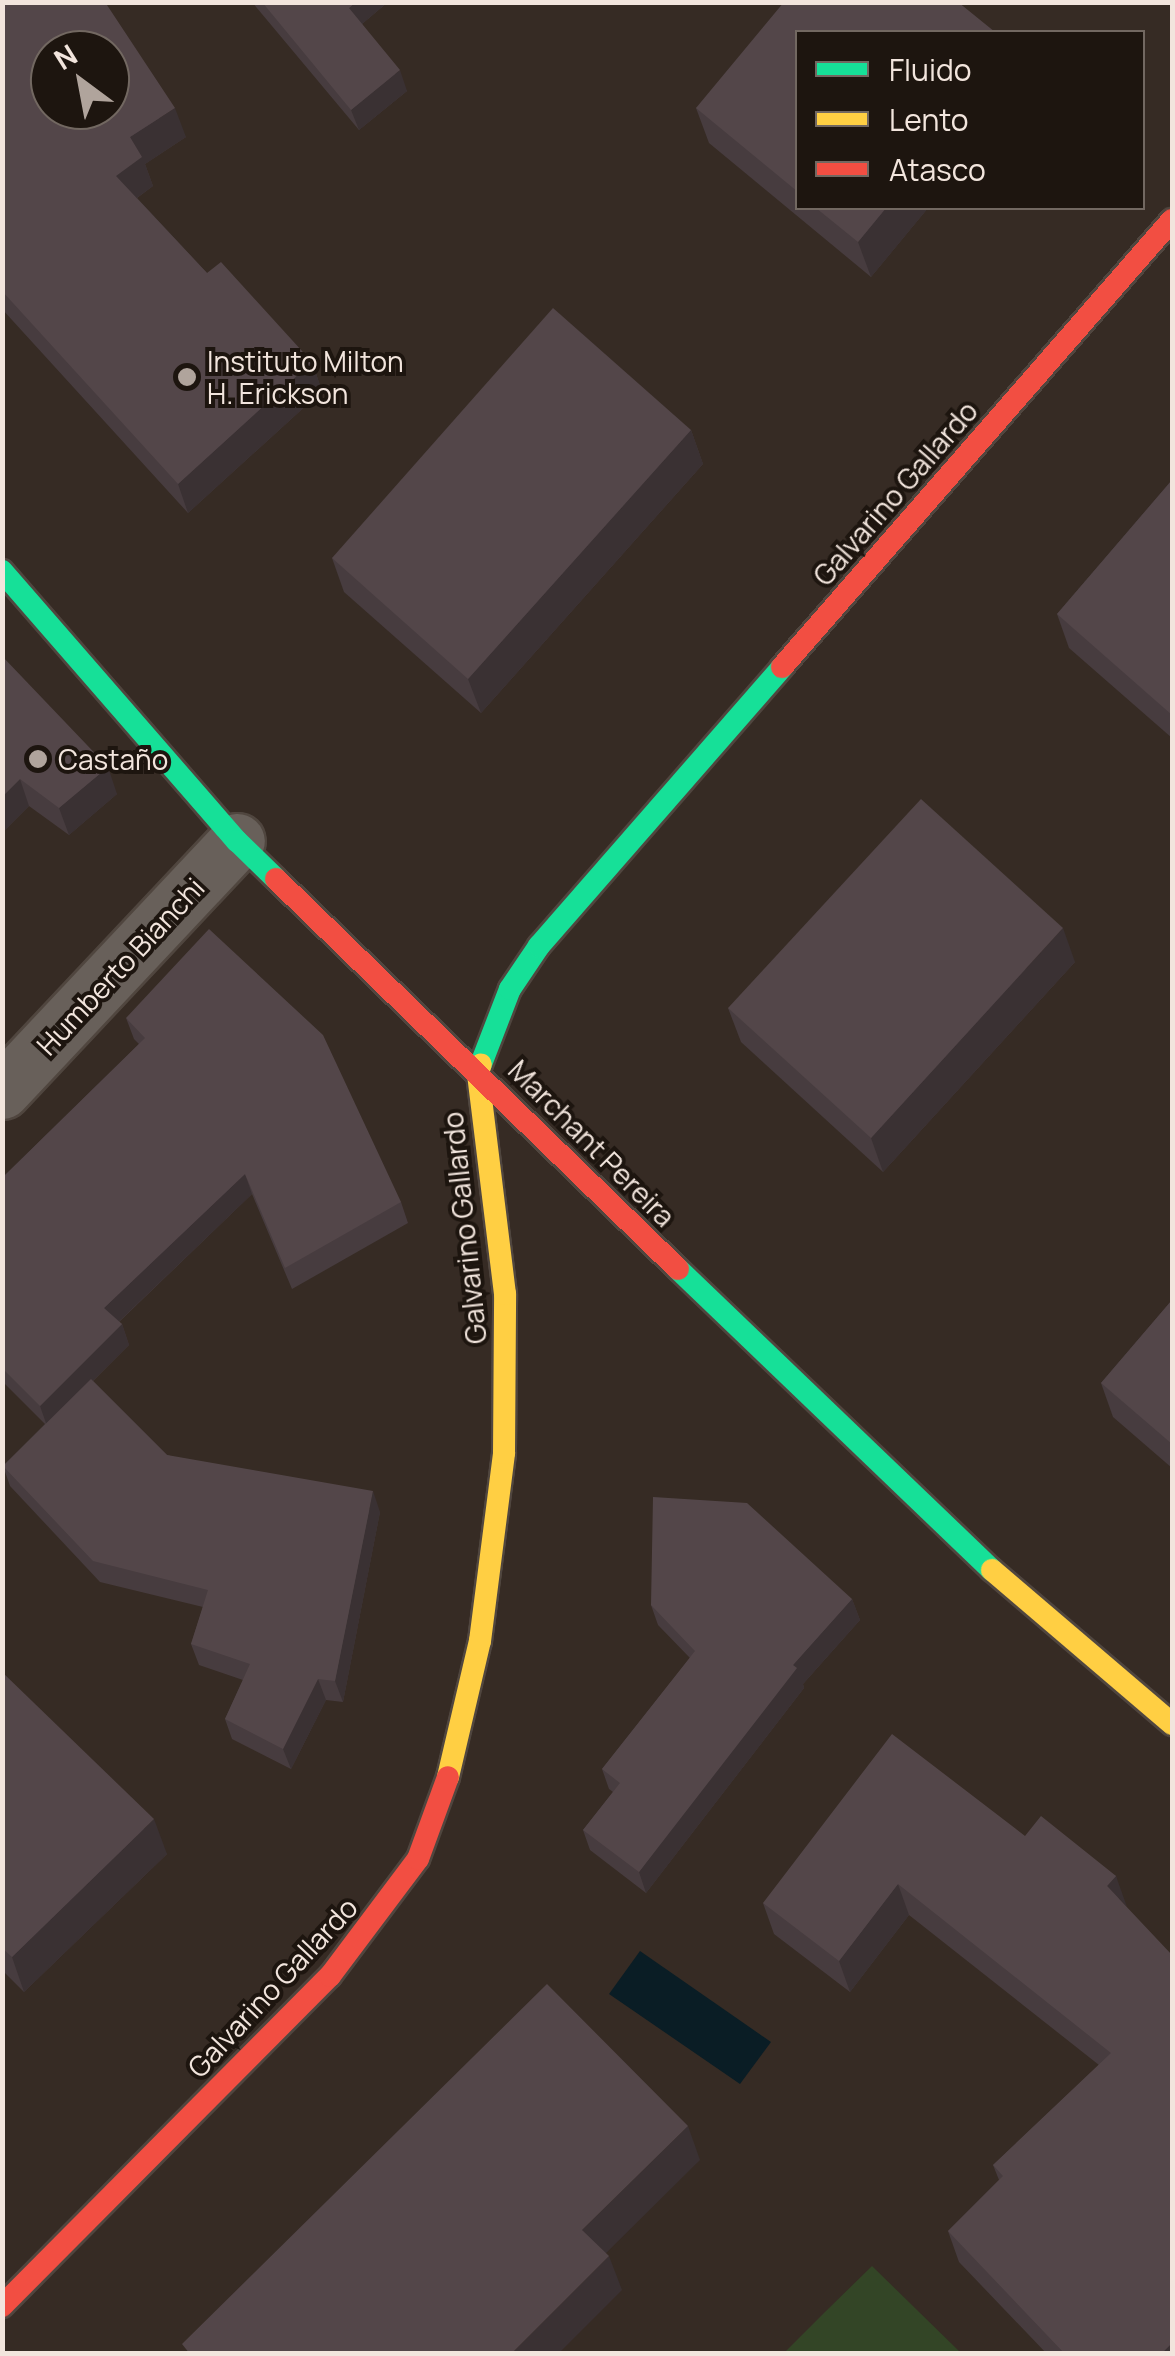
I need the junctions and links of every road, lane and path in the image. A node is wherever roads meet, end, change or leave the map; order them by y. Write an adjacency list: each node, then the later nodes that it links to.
1 (1172, 220): 4 (street, Galvarino Gallardo)
2 (2, 571): 3 (street, Marchant Pereira)
3 (238, 841): 4 (street, Marchant Pereira); 5 (street, Humberto Bianchi)
4 (478, 1073): 6 (street, Marchant Pereira); 7 (street, Galvarino Gallardo)
5 (2, 1091)
6 (1172, 1724)
7 (2, 2306)

